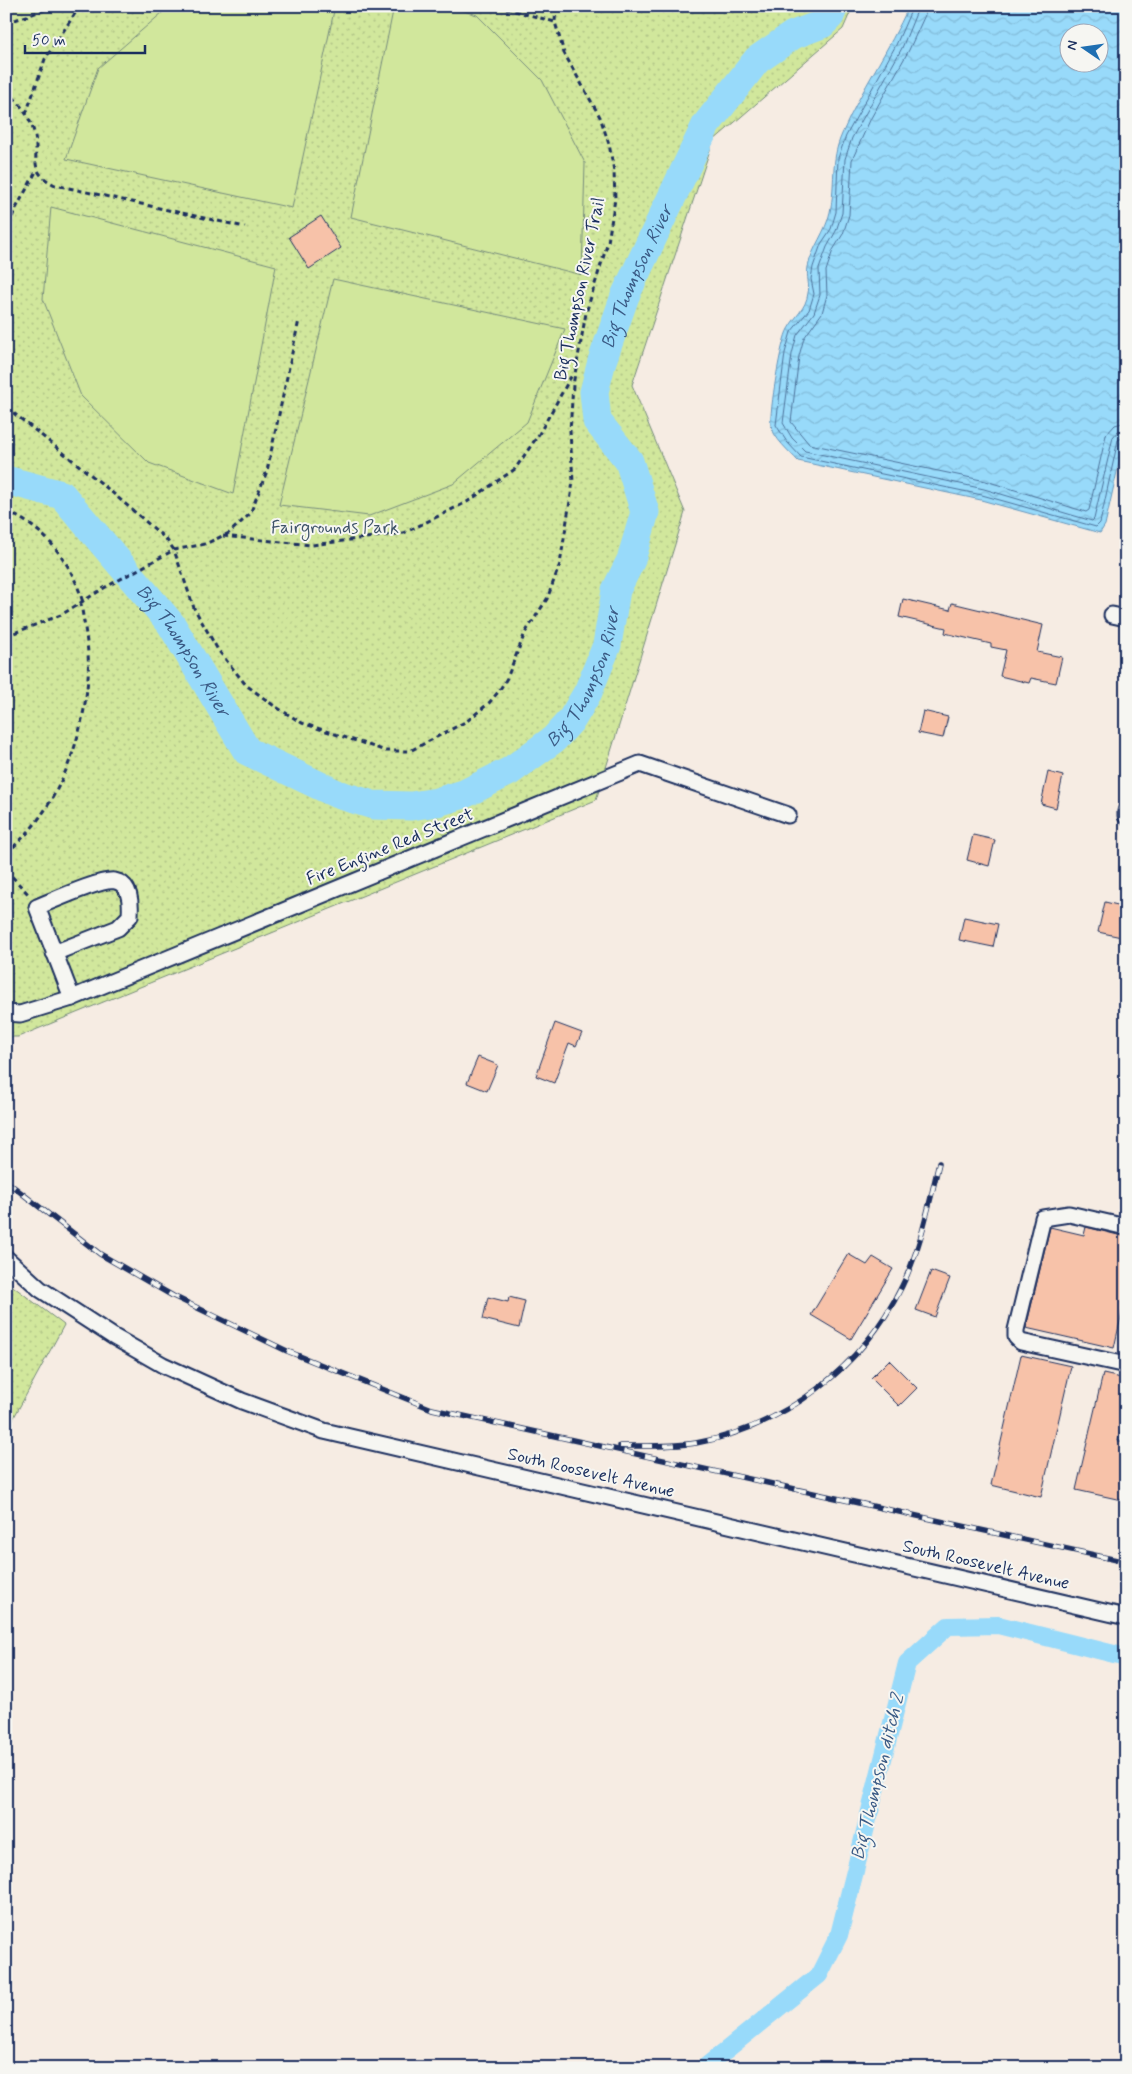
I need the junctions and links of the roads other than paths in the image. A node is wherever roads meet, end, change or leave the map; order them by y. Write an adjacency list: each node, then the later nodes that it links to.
1 (1126, 811): 3 (street)
2 (788, 815): 5 (street, Fire Engine Red Street)
3 (1126, 816)
4 (54, 953): 4 (street); 5 (street)
5 (72, 998): 6 (street, Fire Engine Red Street)
6 (6, 1014)
7 (1126, 1227): 9 (street)
8 (6, 1258): 10 (street, South Roosevelt Avenue)
9 (1126, 1365)
10 (1126, 1617)

